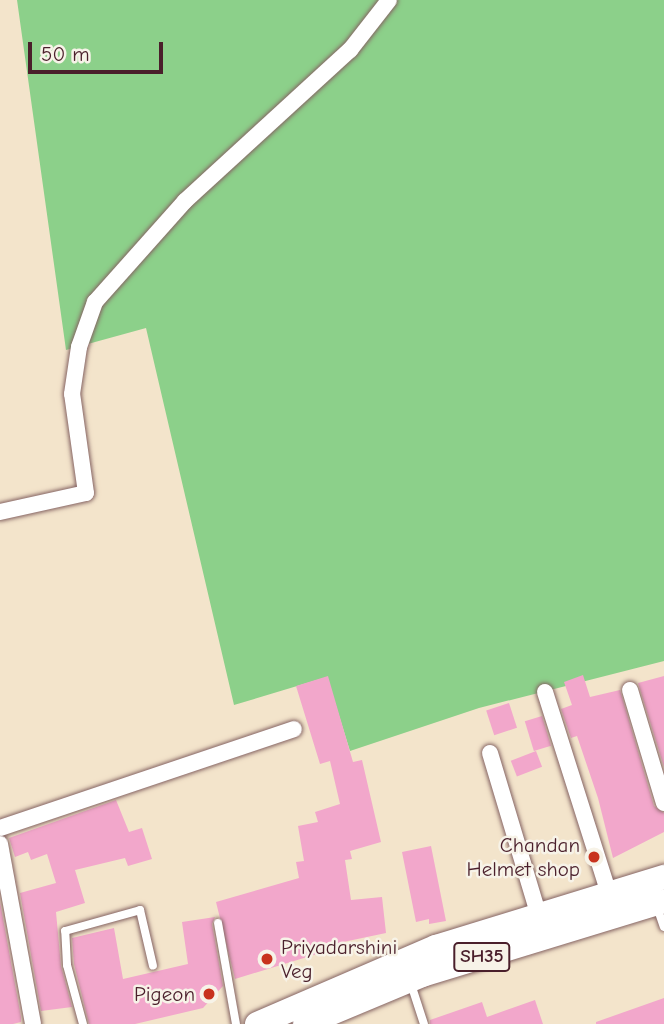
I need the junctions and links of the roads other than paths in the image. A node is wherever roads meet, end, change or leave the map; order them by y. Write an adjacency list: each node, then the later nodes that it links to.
1 (389, 0): 2 (street)
2 (0, 512)
3 (630, 690): 7 (street)
4 (545, 692): 11 (street)
5 (294, 729): 8 (street)
6 (491, 753): 13 (street)
7 (664, 803)
8 (0, 828)
9 (0, 844): 19 (street)
10 (664, 877): 11 (main road)
11 (608, 894): 13 (main road)
12 (660, 902): 15 (lane); 17 (main road, SH35)
13 (539, 916): 18 (main road)
14 (218, 923): 21 (lane)
15 (664, 927)
16 (153, 967): 20 (lane)
17 (410, 980): 18 (main road, SH35); 24 (lane)
18 (360, 987): 22 (main road); 23 (main road, SH35)
19 (33, 1024)
20 (83, 1024)
21 (236, 1024)
22 (257, 1024)
23 (305, 1024)
24 (424, 1024)

